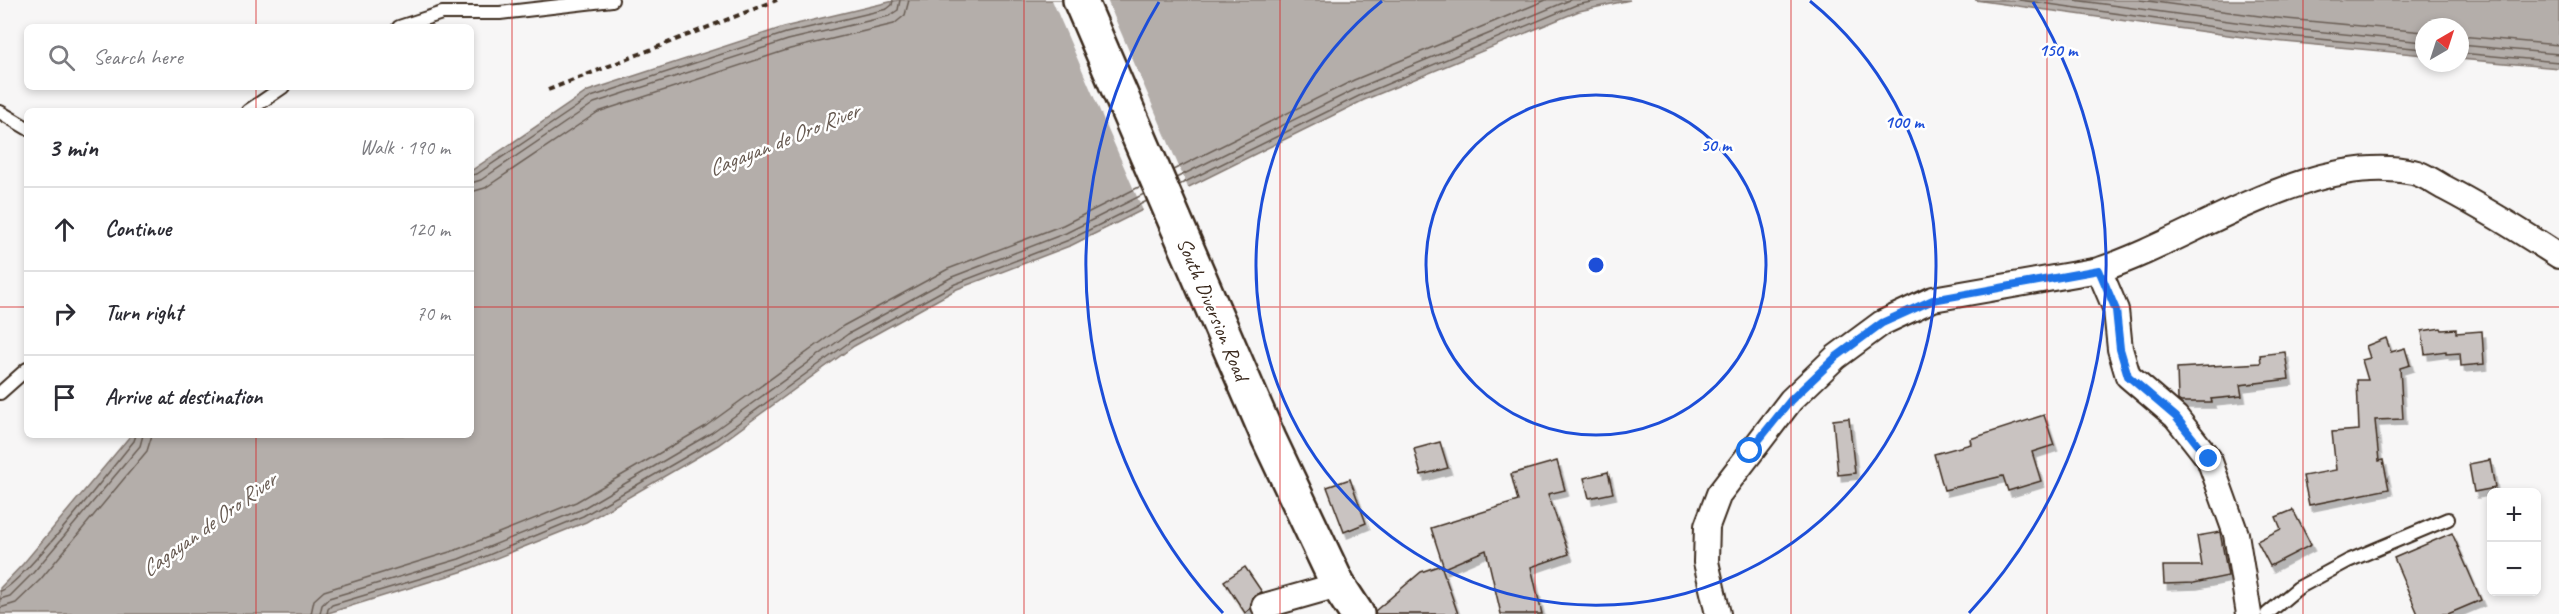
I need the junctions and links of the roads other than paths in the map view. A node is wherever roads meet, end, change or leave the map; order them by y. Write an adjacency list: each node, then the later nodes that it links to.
1 (612, 0): 3 (lane)
2 (1080, 0): 13 (main road, South Diversion Road)
3 (408, 24)
4 (279, 90): 5 (lane)
5 (252, 108)
6 (0, 112): 7 (lane)
7 (24, 126)
8 (2559, 256): 9 (street)
9 (2099, 270): 16 (street); 17 (street)
10 (24, 372): 11 (lane)
11 (0, 393)
12 (2448, 519): 18 (lane)
13 (1338, 585): 14 (street); 15 (main road, South Diversion Road)
14 (1264, 606)
15 (1357, 614)
16 (1718, 614)
17 (2249, 614)
18 (2267, 614)

